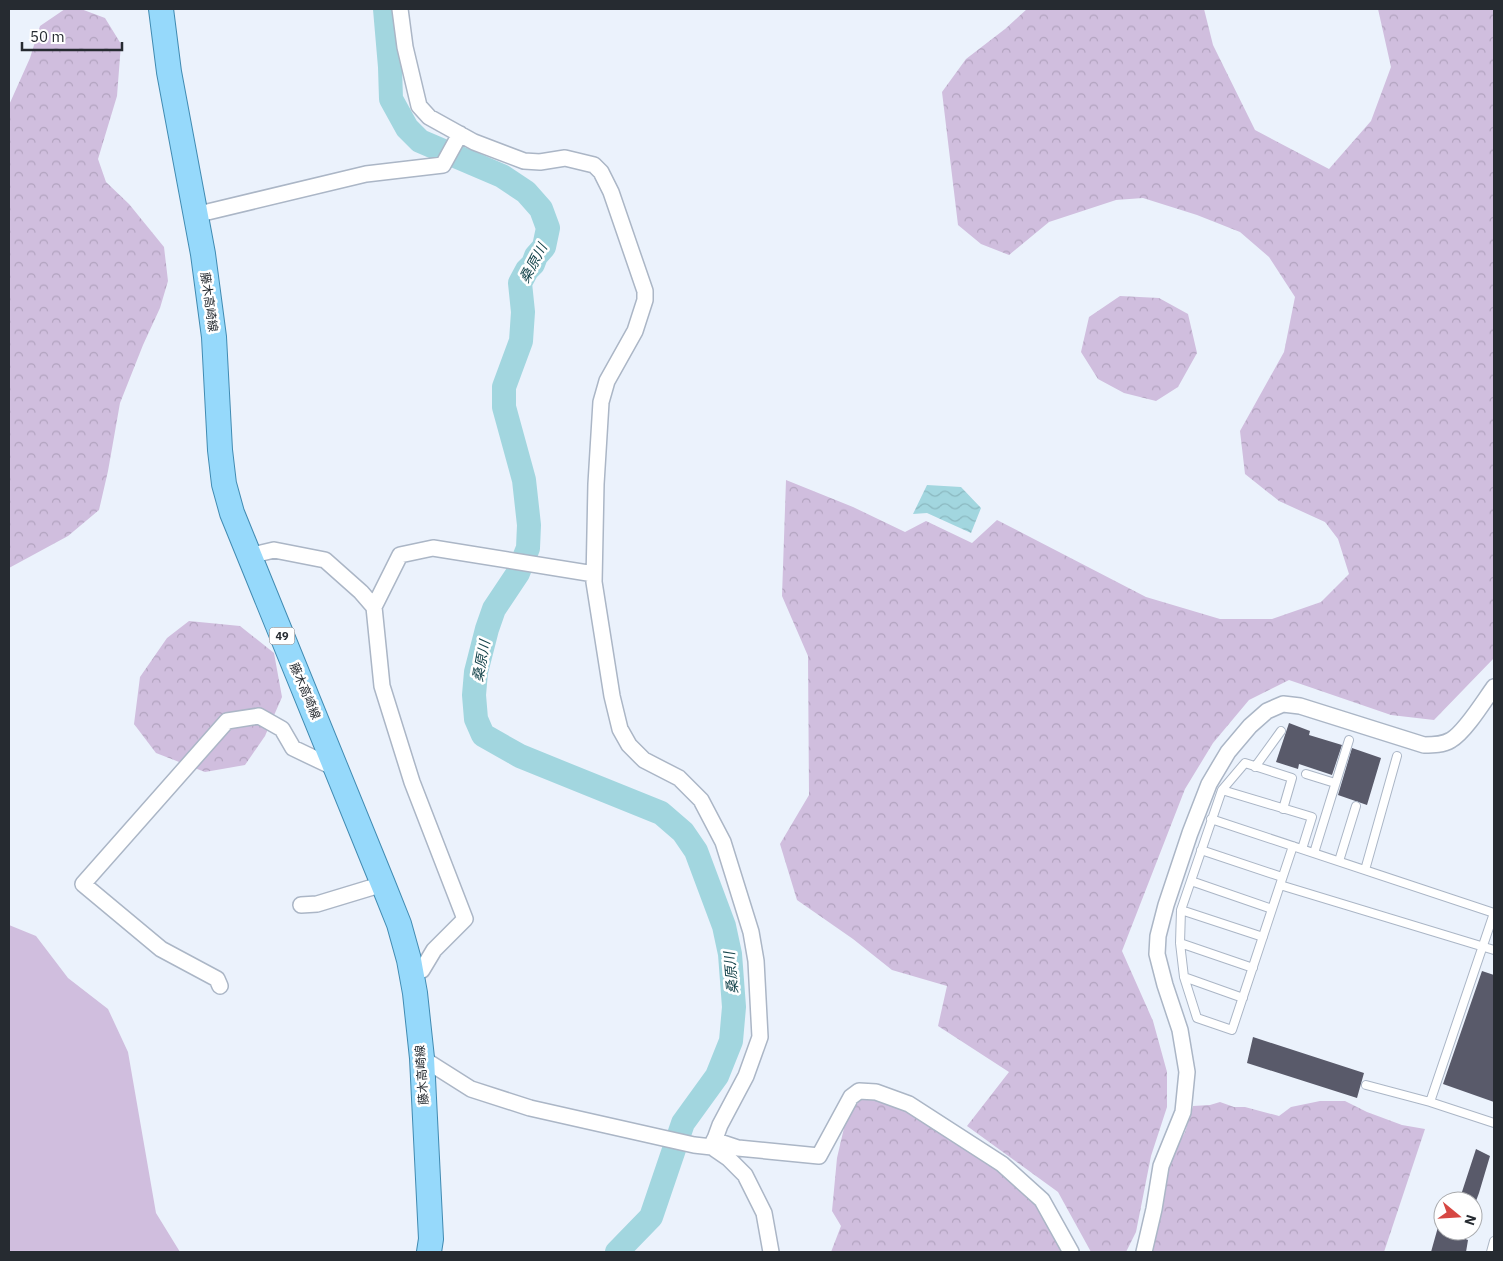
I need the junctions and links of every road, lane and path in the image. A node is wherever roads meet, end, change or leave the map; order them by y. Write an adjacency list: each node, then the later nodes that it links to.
1 (161, 9): 4 (main road, 藤木高崎線 / 49)
2 (400, 9): 3 (street)
3 (460, 134): 4 (street); 6 (street)
4 (196, 214): 5 (main road, 藤木高崎線 / 49)
5 (248, 556): 7 (street); 13 (main road, 藤木高崎線 / 49)
6 (594, 574): 7 (street); 46 (street)
7 (374, 607): 38 (street)
8 (1494, 687): 51 (street)
9 (1281, 731): 12 (lane)
10 (1349, 740): 15 (lane)
11 (1397, 756): 25 (lane)
12 (1255, 767): 16 (lane); 18 (lane)
13 (337, 769): 28 (main road, 藤木高崎線 / 49); 40 (street)
14 (1306, 774): 15 (lane)
15 (1335, 783): 23 (lane)
16 (1222, 790): 18 (lane); 19 (lane)
17 (1356, 806): 24 (lane)
18 (1283, 809): 21 (lane)
19 (1211, 819): 20 (lane); 22 (lane)
20 (1293, 846): 21 (lane); 27 (lane)
21 (1302, 849): 23 (lane)
22 (1200, 850): 26 (lane); 27 (lane)
23 (1314, 853): 24 (lane)
24 (1339, 862): 25 (lane)
25 (1365, 870): 32 (lane)
26 (1191, 881): 30 (lane); 31 (lane)
27 (1281, 881): 30 (lane); 35 (lane)
28 (383, 884): 29 (street); 38 (main road, 藤木高崎線 / 49)
29 (301, 905)
30 (1272, 909): 33 (lane)
31 (1181, 910): 33 (lane); 34 (lane)
32 (1494, 913): 35 (lane)
33 (1263, 937): 37 (lane)
34 (1180, 944): 37 (lane); 39 (lane)
35 (1482, 946): 36 (lane); 44 (lane)
36 (1494, 950)
37 (1253, 968): 41 (lane)
38 (410, 970): 42 (main road, 藤木高崎線 / 49)
39 (1184, 978): 41 (lane); 41 (lane)
40 (220, 986)
41 (1244, 998)
42 (422, 1058): 46 (street); 48 (main road, 藤木高崎線 / 49)
43 (1366, 1085): 44 (lane)
44 (1430, 1102): 45 (lane)
45 (1494, 1123)
46 (713, 1144): 49 (street); 50 (street)
47 (1494, 1242): 52 (lane)
48 (429, 1252)
49 (771, 1252)
50 (1071, 1252)
51 (1144, 1252)
52 (1491, 1252)

